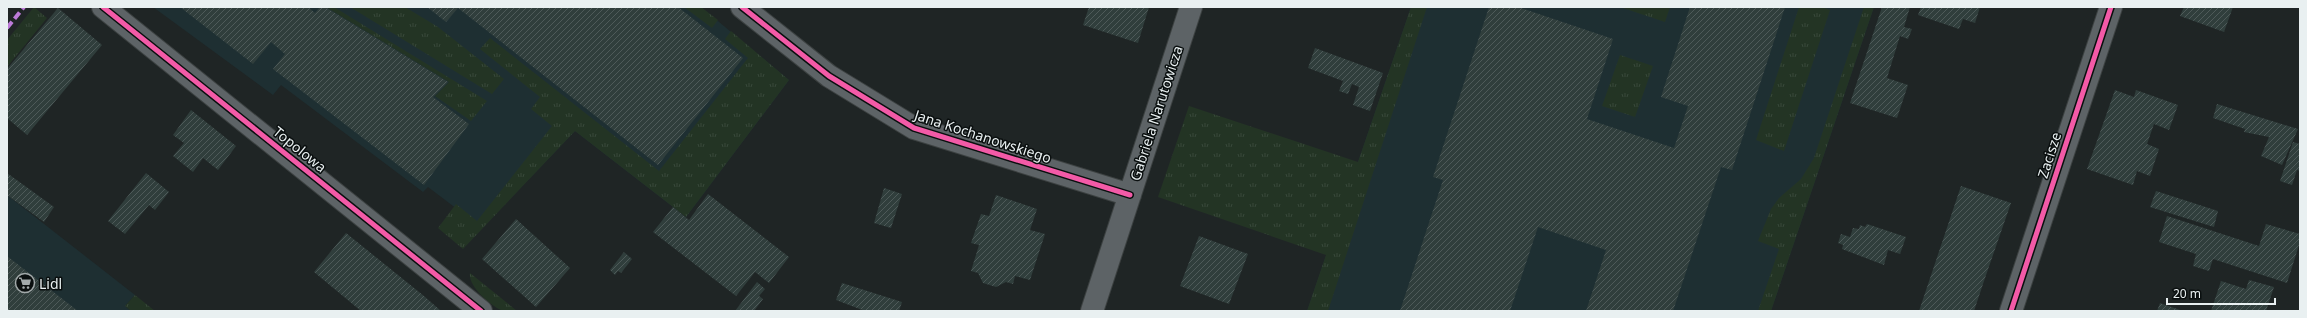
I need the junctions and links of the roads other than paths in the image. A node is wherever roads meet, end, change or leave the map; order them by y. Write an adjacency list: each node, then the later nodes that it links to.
1 (103, 7): 6 (street, Topolowa)
2 (742, 7): 5 (street, Jana Kochanowskiego)
3 (1191, 7): 5 (street, Gabriela Narutowicza)
4 (2111, 7): 8 (street, Zacisze)
5 (1130, 195): 7 (street, Gabriela Narutowicza)
6 (481, 311)
7 (1092, 311)
8 (2011, 311)

